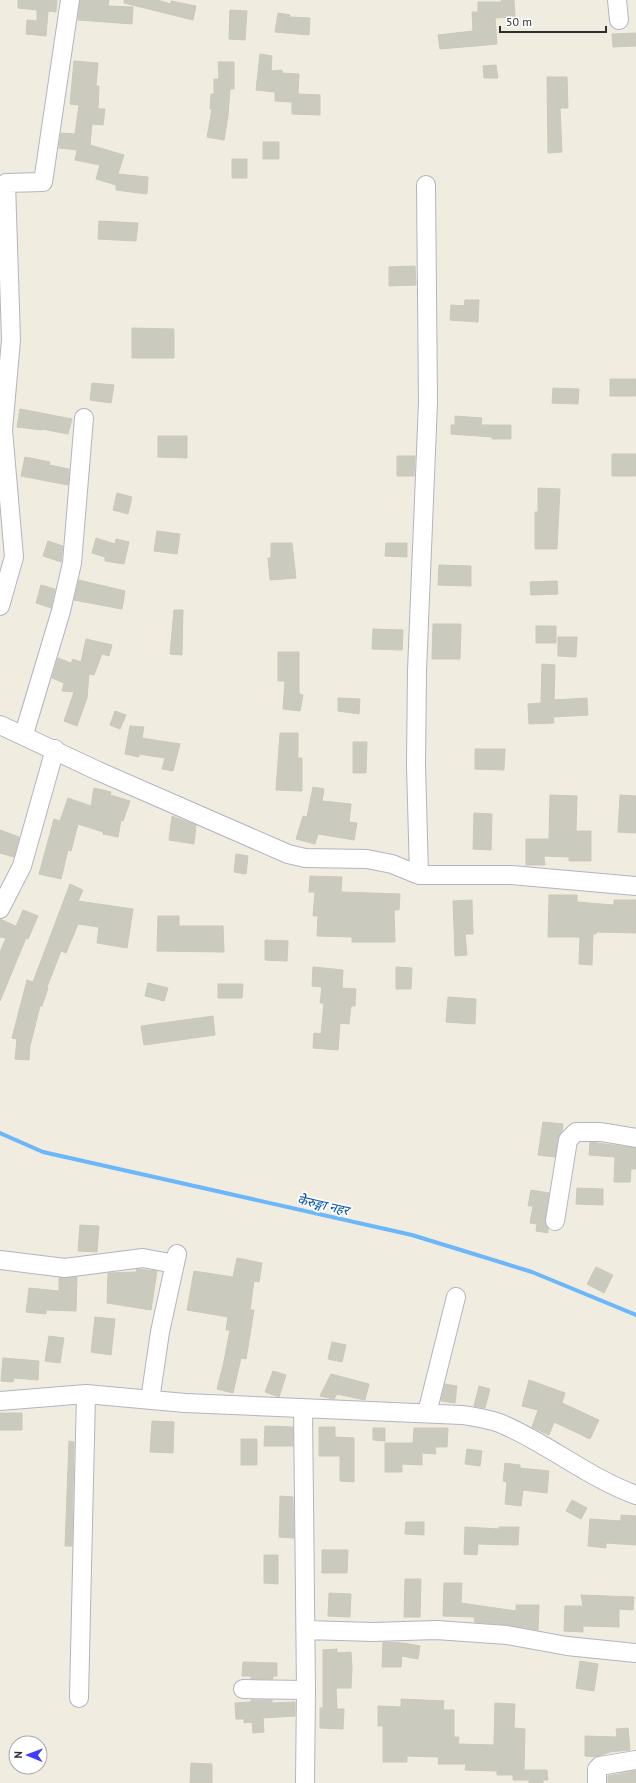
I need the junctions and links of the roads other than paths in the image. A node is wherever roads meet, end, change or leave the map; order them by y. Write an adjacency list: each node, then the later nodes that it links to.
1 (70, 0): 6 (street)
2 (617, 0): 3 (street)
3 (619, 20)
4 (426, 185): 10 (street)
5 (84, 418): 8 (street)
6 (0, 606)
7 (0, 725): 8 (street)
8 (24, 734): 9 (street)
9 (55, 749): 10 (street); 12 (street)
10 (419, 875): 11 (street)
11 (636, 886)
12 (0, 909)
13 (636, 1138): 14 (street)
14 (555, 1221)
15 (0, 1260): 18 (street)
16 (456, 1297): 21 (street)
17 (86, 1394): 18 (street); 19 (street); 27 (street)
18 (150, 1400): 20 (street)
19 (0, 1401)
20 (303, 1408): 21 (street); 23 (street)
21 (427, 1413): 22 (street)
22 (636, 1495)
23 (306, 1630): 24 (street); 26 (street)
24 (636, 1653)
25 (243, 1688): 26 (street)
26 (306, 1690): 29 (street)
27 (79, 1698)
28 (636, 1760): 30 (street)
29 (305, 1783)
30 (597, 1783)

